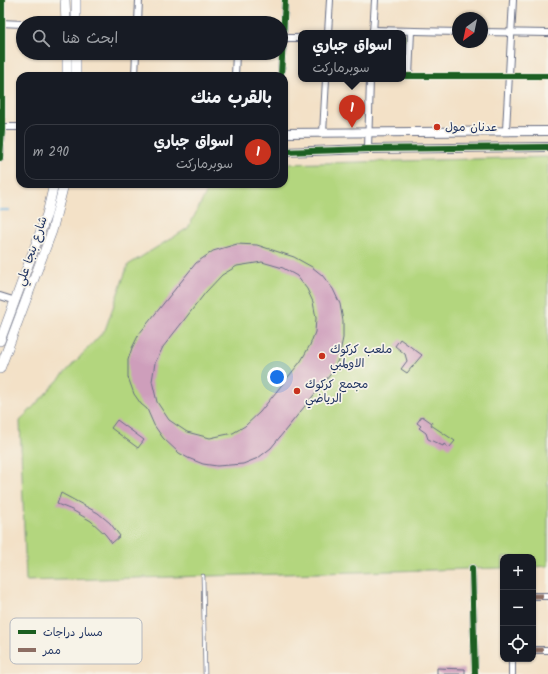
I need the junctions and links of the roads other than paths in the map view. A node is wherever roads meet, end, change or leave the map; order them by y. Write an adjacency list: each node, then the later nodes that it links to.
1 (2, 0): 13 (street)
2 (66, 0): 9 (main road)
3 (76, 0): 10 (main road)
4 (139, 0): 11 (street)
5 (285, 0): 12 (street)
6 (330, 0): 15 (street)
7 (375, 0): 16 (street)
8 (513, 0): 21 (street)
9 (66, 16)
10 (76, 16)
11 (138, 16)
12 (284, 16)
13 (1, 23): 14 (street); 38 (street)
14 (16, 24)
15 (328, 30)
16 (373, 30)
17 (406, 31): 18 (street)
18 (411, 31): 19 (street); 33 (street)
19 (452, 32)
20 (488, 32): 21 (street)
21 (511, 32): 22 (street); 34 (street)
22 (548, 33)
23 (67, 60): 28 (main road)
24 (76, 60): 29 (main road)
25 (136, 60): 30 (street)
26 (236, 60): 31 (street)
27 (281, 60): 32 (street)
28 (67, 72)
29 (76, 72)
30 (135, 72)
31 (235, 72)
32 (281, 72)
33 (406, 76): 34 (street)
34 (508, 76): 35 (street); 40 (street)
35 (548, 76)
36 (326, 82): 44 (street)
37 (370, 82): 42 (street)
38 (1, 127): 39 (street); 48 (street)
39 (16, 127)
40 (506, 130): 41 (street); 42 (street)
41 (548, 131)
42 (368, 132): 44 (street); 46 (street)
43 (288, 133): 44 (street)
44 (323, 133)
45 (548, 147): 46 (street)
46 (368, 149): 47 (street)
47 (288, 152)
48 (0, 158)
49 (53, 188): 51 (main road, شارع بنجا علي)
50 (63, 188): 52 (main road, شارع بنجا علي)
51 (26, 273): 52 (main road); 54 (main road, شارع بنجا علي)
52 (36, 276): 56 (main road, شارع بنجا علي)
53 (0, 296): 54 (street)
54 (16, 301): 55 (main road, شارع بنجا علي)
55 (0, 341)
56 (0, 369)
57 (472, 568): 65 (street)
58 (203, 576): 64 (lane)
59 (536, 596): 60 (street)
60 (548, 596)
61 (536, 650): 62 (street)
62 (548, 650)
63 (512, 662): 66 (street)
64 (205, 674)
65 (475, 674)
66 (512, 674)

